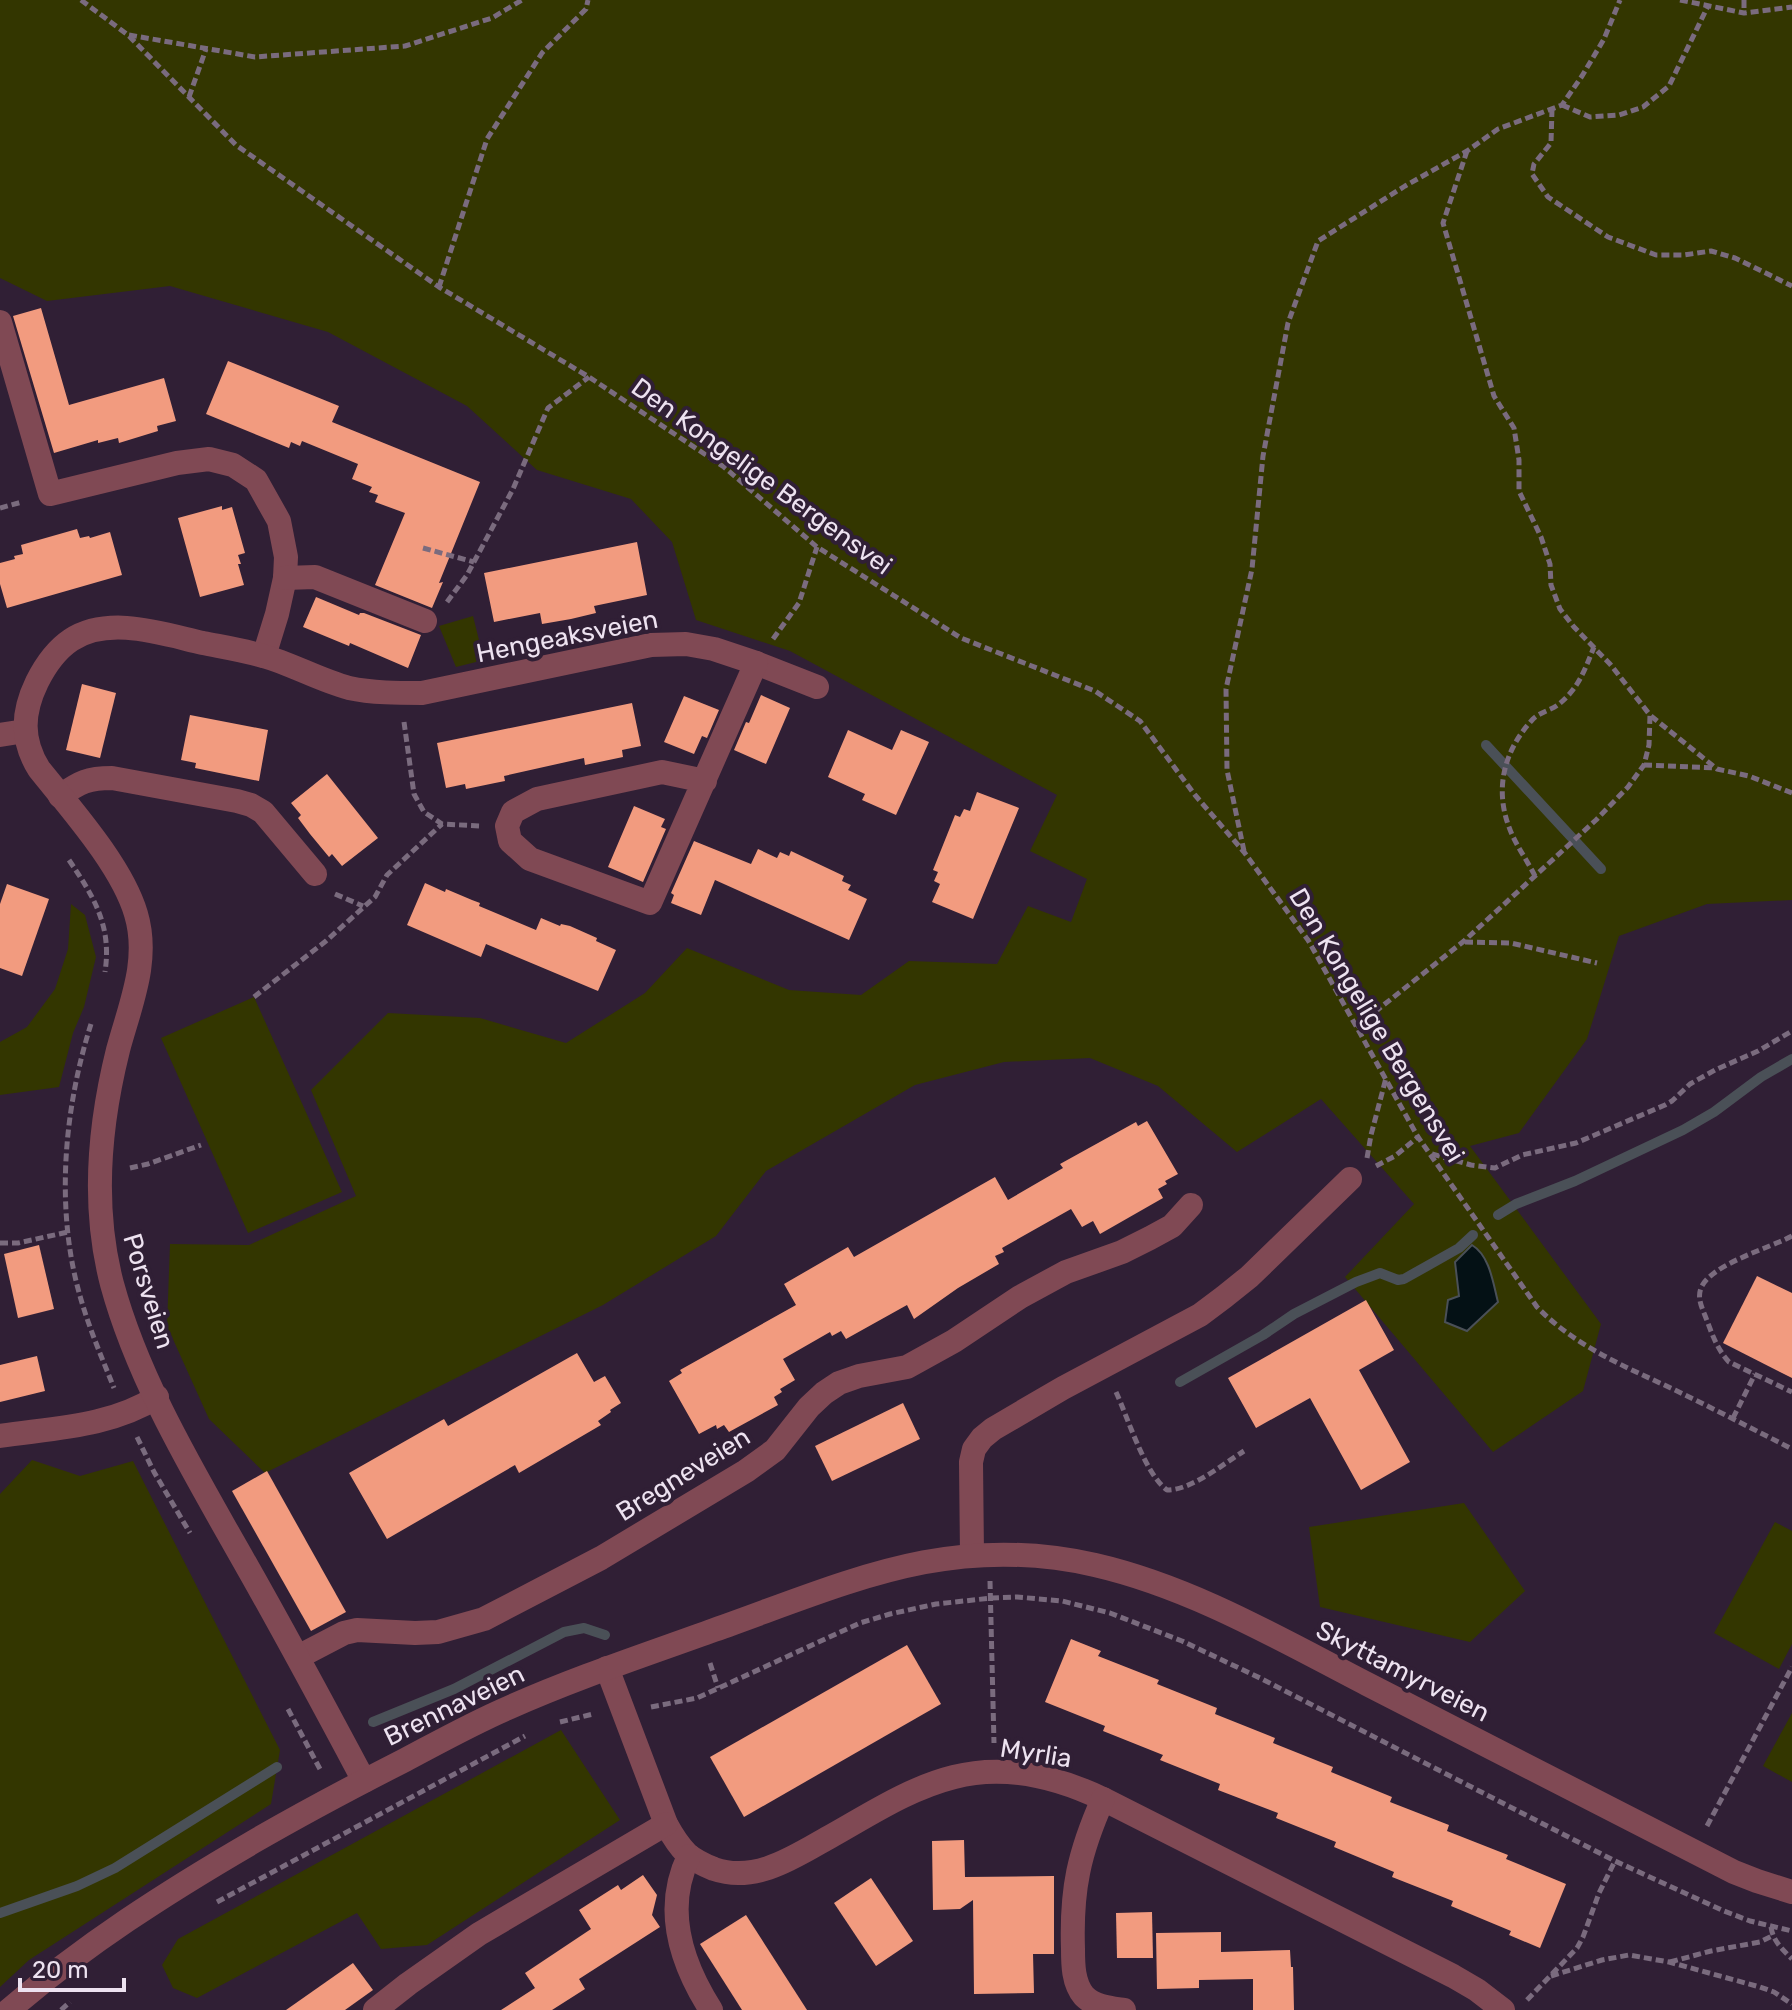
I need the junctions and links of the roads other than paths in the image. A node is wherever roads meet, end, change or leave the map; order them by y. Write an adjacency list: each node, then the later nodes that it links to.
1 (0, 322): 2 (street)
2 (285, 578): 3 (street); 4 (street)
3 (425, 621)
4 (264, 656): 5 (street, Hengeaksveien); 7 (street, Hengeaksveien)
5 (756, 663): 6 (street, Hengeaksveien); 9 (street)
6 (817, 687)
7 (25, 731): 8 (street); 10 (street, Porsveien)
8 (0, 735)
9 (705, 781): 9 (street)
10 (60, 796): 11 (street); 14 (street, Porsveien)
11 (315, 874)
12 (1357, 1175): 16 (street)
13 (1191, 1205): 17 (street, Bregneveien)
14 (157, 1397): 15 (street); 17 (street, Porsveien)
15 (0, 1436)
16 (972, 1555): 18 (street, Brennaveien); 23 (street, Skyttamyrveien)
17 (298, 1657): 19 (street, Porsveien)
18 (607, 1668): 19 (street, Brennaveien); 21 (street)
19 (364, 1781): 24 (street, Brennaveien)
20 (1103, 1799): 22 (street, Myrlia); 27 (street); 28 (street, Myrlia)
21 (666, 1824): 22 (street); 25 (street)
22 (689, 1856): 26 (street)
23 (1792, 1892)
24 (9, 2010)
25 (375, 2010)
26 (711, 2010)
27 (1124, 2010)
28 (1503, 2010)

